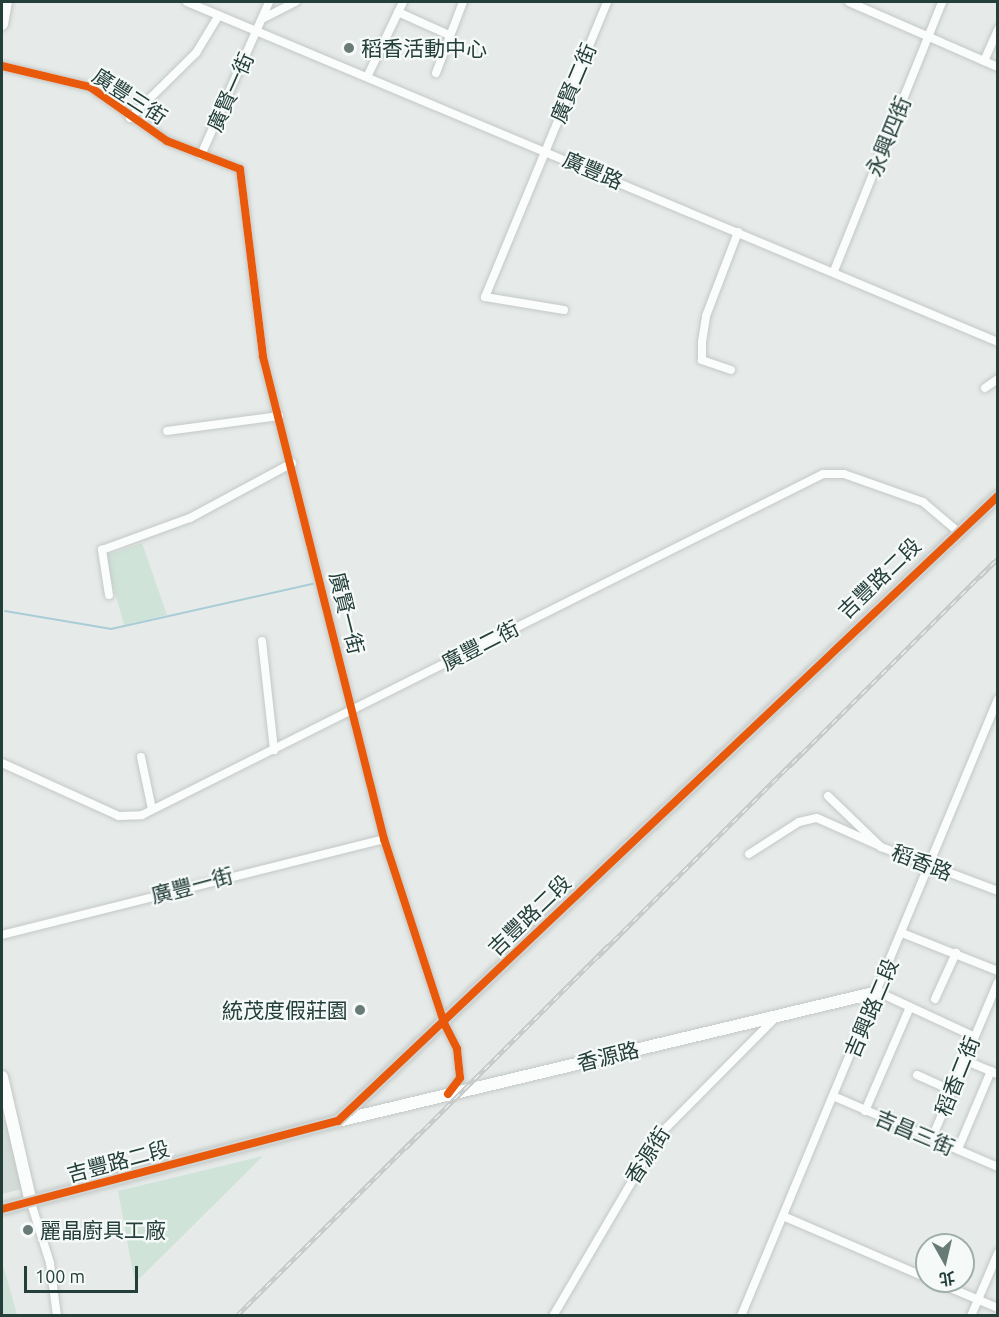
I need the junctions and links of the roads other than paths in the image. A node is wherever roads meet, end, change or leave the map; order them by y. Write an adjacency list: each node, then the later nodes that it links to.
1 (6, 2): 14 (street)
2 (187, 2): 12 (street, 廣豐路)
3 (269, 2): 13 (street, 廣賢一街)
4 (296, 2): 13 (street)
5 (403, 2): 11 (street)
6 (463, 2): 17 (street)
7 (607, 2): 25 (street, 廣賢二街)
8 (849, 2): 10 (street)
9 (942, 2): 18 (street, 永興四街)
10 (869, 5): 18 (street)
11 (398, 12): 17 (street); 23 (street)
12 (219, 15): 16 (street, 廣豐路); 24 (street)
13 (262, 19): 16 (street, 廣賢一街)
14 (2, 24)
15 (998, 29): 19 (street)
16 (257, 31): 23 (street, 廣豐路); 26 (street, 廣賢一街)
17 (447, 34): 22 (street)
18 (928, 36): 19 (street); 28 (street, 永興四街)
19 (984, 61): 21 (street)
20 (2, 66): 24 (street, 廣豐三街)
21 (998, 67)
22 (436, 73)
23 (368, 75): 25 (street, 廣豐路)
24 (130, 118): 26 (street, 廣豐三街)
25 (544, 150): 27 (street, 廣豐路); 29 (street, 廣賢二街)
26 (201, 155): 34 (street, 廣賢一街)
27 (738, 232): 28 (street, 廣豐路); 31 (street)
28 (834, 271): 30 (street, 廣豐路)
29 (564, 310)
30 (998, 342)
31 (731, 370)
32 (998, 379): 33 (street)
33 (985, 388)
34 (279, 416): 35 (street); 36 (street, 廣賢一街)
35 (167, 431)
36 (292, 463): 39 (street); 42 (street, 廣賢一街)
37 (998, 496): 38 (main road, 吉豐路二段)
38 (956, 530): 42 (street, 廣豐二街); 62 (main road, 吉豐路二段)
39 (109, 595)
40 (262, 641): 43 (street)
41 (998, 699): 51 (street, 吉興路二段)
42 (351, 710): 43 (street, 廣豐二街); 48 (street, 廣賢一街)
43 (274, 750): 47 (street, 廣豐二街)
44 (141, 757): 47 (street)
45 (2, 763): 47 (street, 廣豐二街)
46 (828, 796): 49 (street, 稻香路)
47 (152, 809)
48 (384, 839): 54 (street, 廣豐一街); 62 (street, 廣賢一街)
49 (881, 847): 50 (street); 51 (street, 稻香路)
50 (749, 854)
51 (930, 867): 52 (street, 稻香路); 53 (street, 吉興路二段)
52 (997, 888)
53 (902, 933): 55 (street); 58 (street, 吉興路二段)
54 (2, 935)
55 (956, 953): 56 (street); 59 (street)
56 (998, 971)
57 (998, 982): 63 (street, 稻香二街)
58 (878, 992): 60 (street); 61 (street, 香源路); 70 (street, 吉興路二段)
59 (935, 999)
60 (910, 1007): 63 (street); 71 (street)
61 (774, 1019): 69 (street, 香源路); 85 (street, 香源街)
62 (444, 1023): 69 (street, 廣賢一街); 72 (main road, 吉豐路二段)
63 (973, 1036): 64 (street, 稻香二街)
64 (962, 1059): 65 (street); 68 (street, 稻香二街)
65 (994, 1072): 74 (street)
66 (917, 1075): 68 (street)
67 (2, 1077): 76 (street)
68 (951, 1090): 73 (street, 稻香二街)
69 (448, 1094): 72 (street, 香源路)
70 (833, 1096): 71 (street, 吉昌三街); 78 (street, 吉興路二段)
71 (865, 1111): 73 (street, 吉昌三街)
72 (338, 1121): 76 (main road, 吉豐路二段)
73 (932, 1138): 74 (street, 吉昌三街)
74 (958, 1149): 75 (street, 吉昌三街)
75 (998, 1167)
76 (31, 1203): 77 (main road, 吉豐路二段); 84 (street)
77 (2, 1209)
78 (783, 1216): 80 (street); 86 (street, 吉興路二段)
79 (998, 1253): 82 (street)
80 (915, 1273)
81 (963, 1293): 82 (street)
82 (977, 1299): 83 (street); 87 (street)
83 (998, 1308)
84 (57, 1316)
85 (553, 1316)
86 (741, 1316)
87 (971, 1316)

